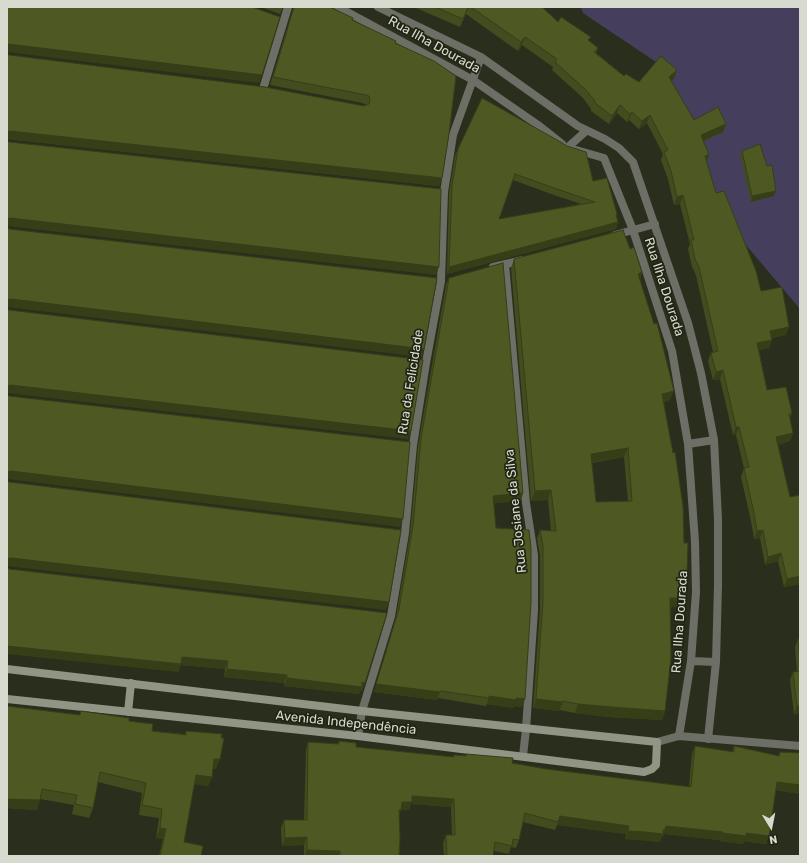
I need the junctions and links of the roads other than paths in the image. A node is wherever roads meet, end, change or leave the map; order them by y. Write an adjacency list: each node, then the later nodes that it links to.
1 (288, 7): 6 (street)
2 (338, 7): 5 (street, Rua Ilha Dourada)
3 (378, 7): 4 (street, Rua Ilha Dourada)
4 (481, 57): 5 (street, Rua da Felicidade); 7 (street, Rua Ilha Dourada)
5 (473, 80): 8 (street, Rua Ilha Dourada); 22 (street, Rua da Felicidade)
6 (263, 89)
7 (586, 131): 8 (street); 9 (street, Rua Ilha Dourada)
8 (567, 148): 10 (street, Rua Ilha Dourada)
9 (655, 224): 10 (street); 15 (street, Rua Ilha Dourada)
10 (633, 230): 11 (street); 16 (street, Rua Ilha Dourada)
11 (603, 238)
12 (527, 258): 13 (street)
13 (505, 264): 14 (street); 24 (street, Rua Josiane da Silva)
14 (483, 270)
15 (714, 440): 16 (street); 18 (street, Rua Ilha Dourada)
16 (688, 444): 17 (street, Rua Ilha Dourada)
17 (691, 661): 18 (street); 26 (street, Rua Ilha Dourada)
18 (716, 662): 27 (street, Rua Ilha Dourada)
19 (7, 669): 20 (main road, Avenida Independência)
20 (131, 683): 22 (main road, Avenida Independência); 23 (main road)
21 (7, 699): 23 (main road, Avenida Independência)
22 (362, 711): 24 (main road, Avenida Independência); 25 (street, Rua da Felicidade)
23 (128, 712): 25 (main road, Avenida Independência)
24 (526, 729): 28 (main road, Avenida Independência); 30 (street, Rua Josiane da Silva)
25 (358, 736): 30 (main road, Avenida Independência)
26 (679, 736): 27 (street, Avenida Independência); 28 (street, Avenida Independência)
27 (708, 739): 29 (street, Avenida Independência)
28 (657, 742): 30 (main road, Avenida Independência)
29 (800, 746)
30 (523, 756)

